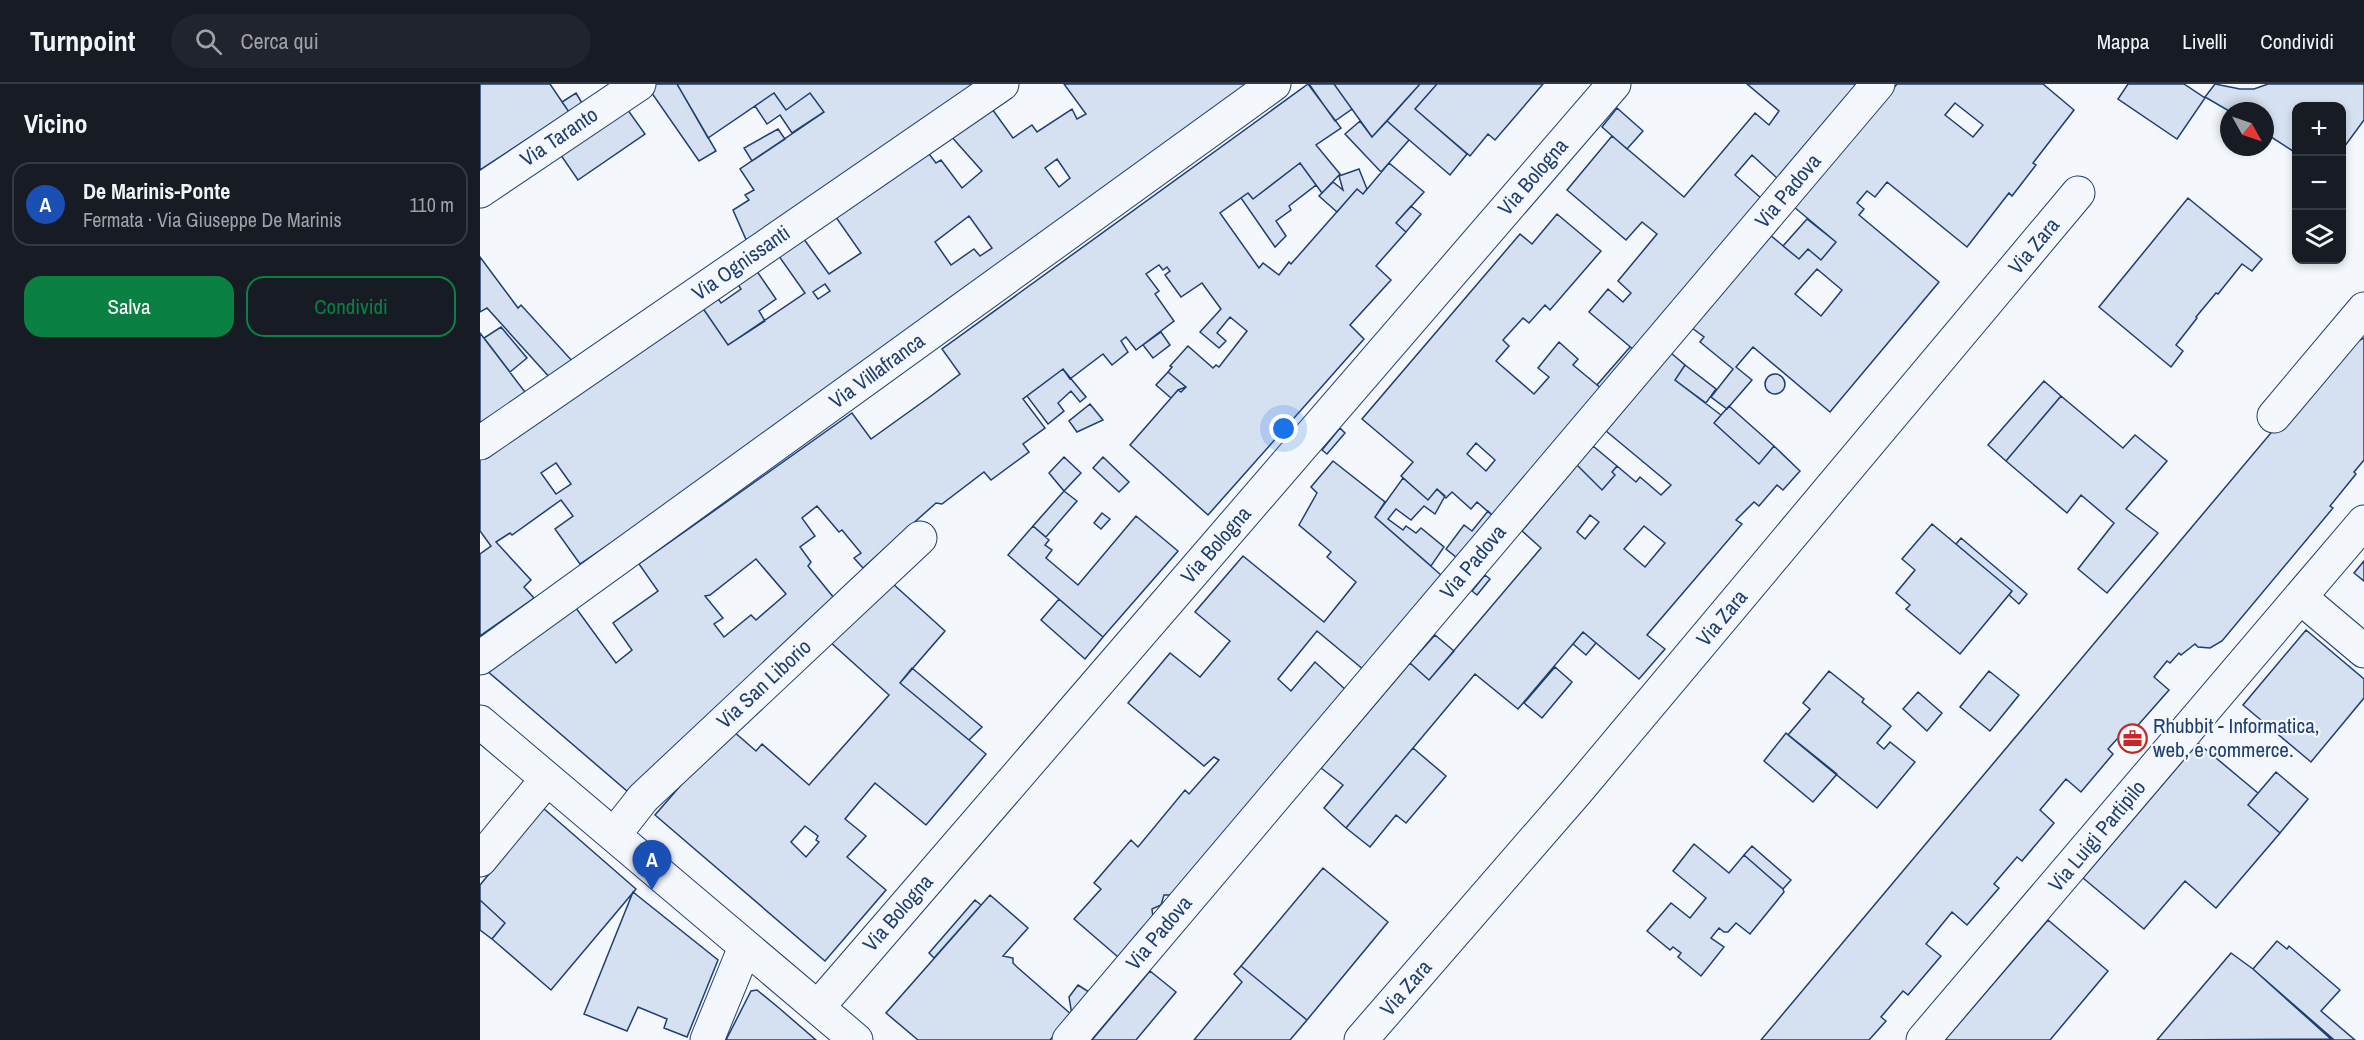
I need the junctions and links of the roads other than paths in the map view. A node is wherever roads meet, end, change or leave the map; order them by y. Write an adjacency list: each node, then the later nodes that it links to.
1 (639, 84): 6 (street, Via Taranto)
2 (1002, 84): 10 (street, Via Ognissanti)
3 (1274, 84): 15 (street, Via Villafranca)
4 (1614, 84): 21 (street, Via Bologna)
5 (1878, 84): 24 (street, Via Padova)
6 (480, 190)
7 (2078, 193): 25 (street, Via Zara)
8 (2364, 309): 9 (street)
9 (2274, 416)
10 (480, 443)
11 (2364, 522): 13 (street, Via Luigi Partipilo)
12 (920, 538): 18 (street, Via San Liborio)
13 (2300, 597): 14 (street); 26 (street, Via Luigi Partipilo)
14 (2364, 651)
15 (480, 658)
16 (480, 722): 17 (street)
17 (547, 779): 18 (street); 19 (street)
18 (614, 835): 20 (street)
19 (480, 860)
20 (745, 947): 21 (street); 22 (street)
21 (818, 1007): 23 (street)
22 (707, 1040)
23 (856, 1040)
24 (1069, 1040)
25 (1361, 1040)
26 (1923, 1040)

